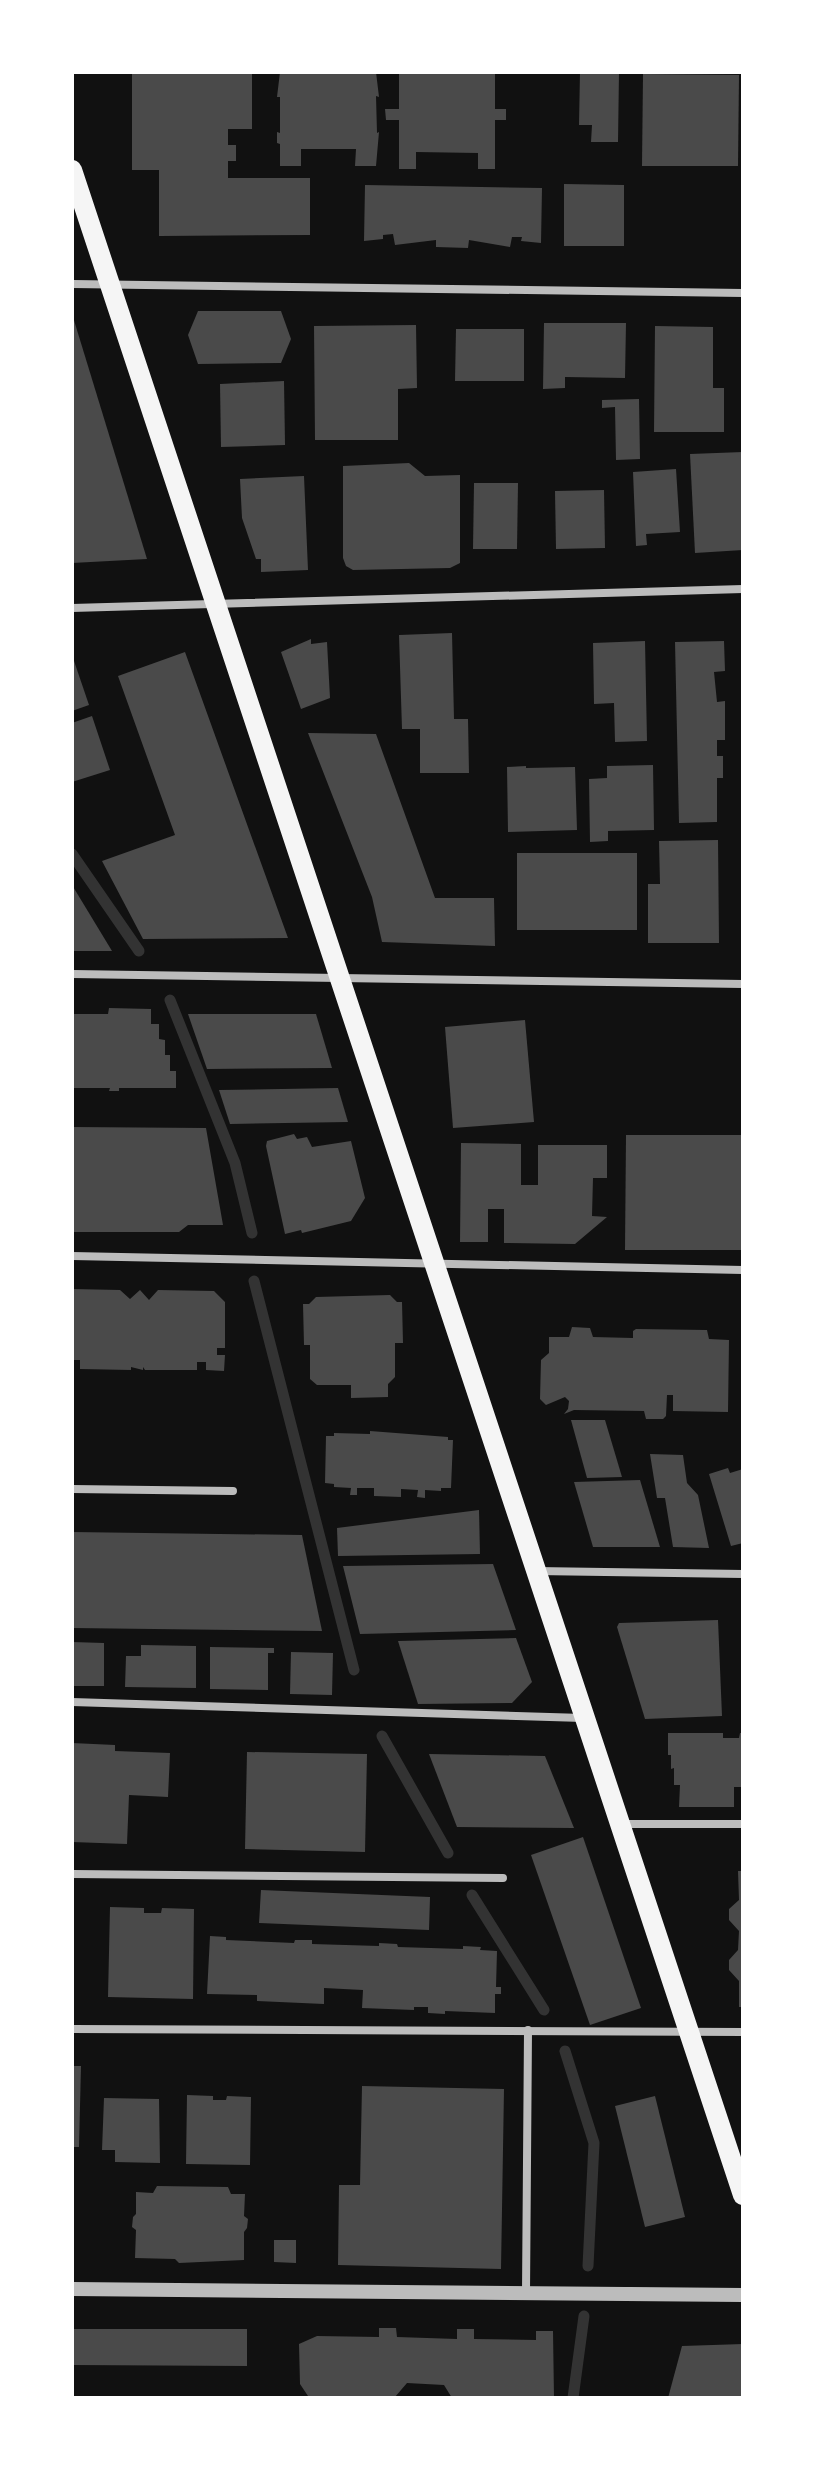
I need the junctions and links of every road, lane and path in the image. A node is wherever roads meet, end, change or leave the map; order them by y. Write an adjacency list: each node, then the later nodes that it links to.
1 (72, 170): 3 (main road)
2 (72, 284): 3 (street)
3 (110, 284): 4 (street); 6 (main road)
4 (743, 293)
5 (743, 589): 6 (street)
6 (216, 605): 7 (street); 9 (main road)
7 (72, 608)
8 (72, 974): 9 (street)
9 (339, 977): 10 (street); 12 (main road)
10 (743, 984)
11 (72, 1256): 12 (street)
12 (434, 1263): 13 (street); 16 (main road)
13 (743, 1270)
14 (72, 1489): 15 (street)
15 (233, 1491)
16 (536, 1571): 17 (street); 19 (main road)
17 (743, 1574)
18 (72, 1702): 19 (street)
19 (585, 1718): 20 (main road)
20 (620, 1824): 21 (street); 26 (main road)
21 (743, 1824)
22 (72, 1874): 23 (street)
23 (503, 1878)
24 (72, 2029): 25 (street)
25 (528, 2030): 26 (street); 30 (street)
26 (689, 2031): 27 (street); 28 (main road)
27 (743, 2032)
28 (743, 2195)
29 (72, 2289): 30 (street)
30 (526, 2293): 31 (street)
31 (743, 2295)

